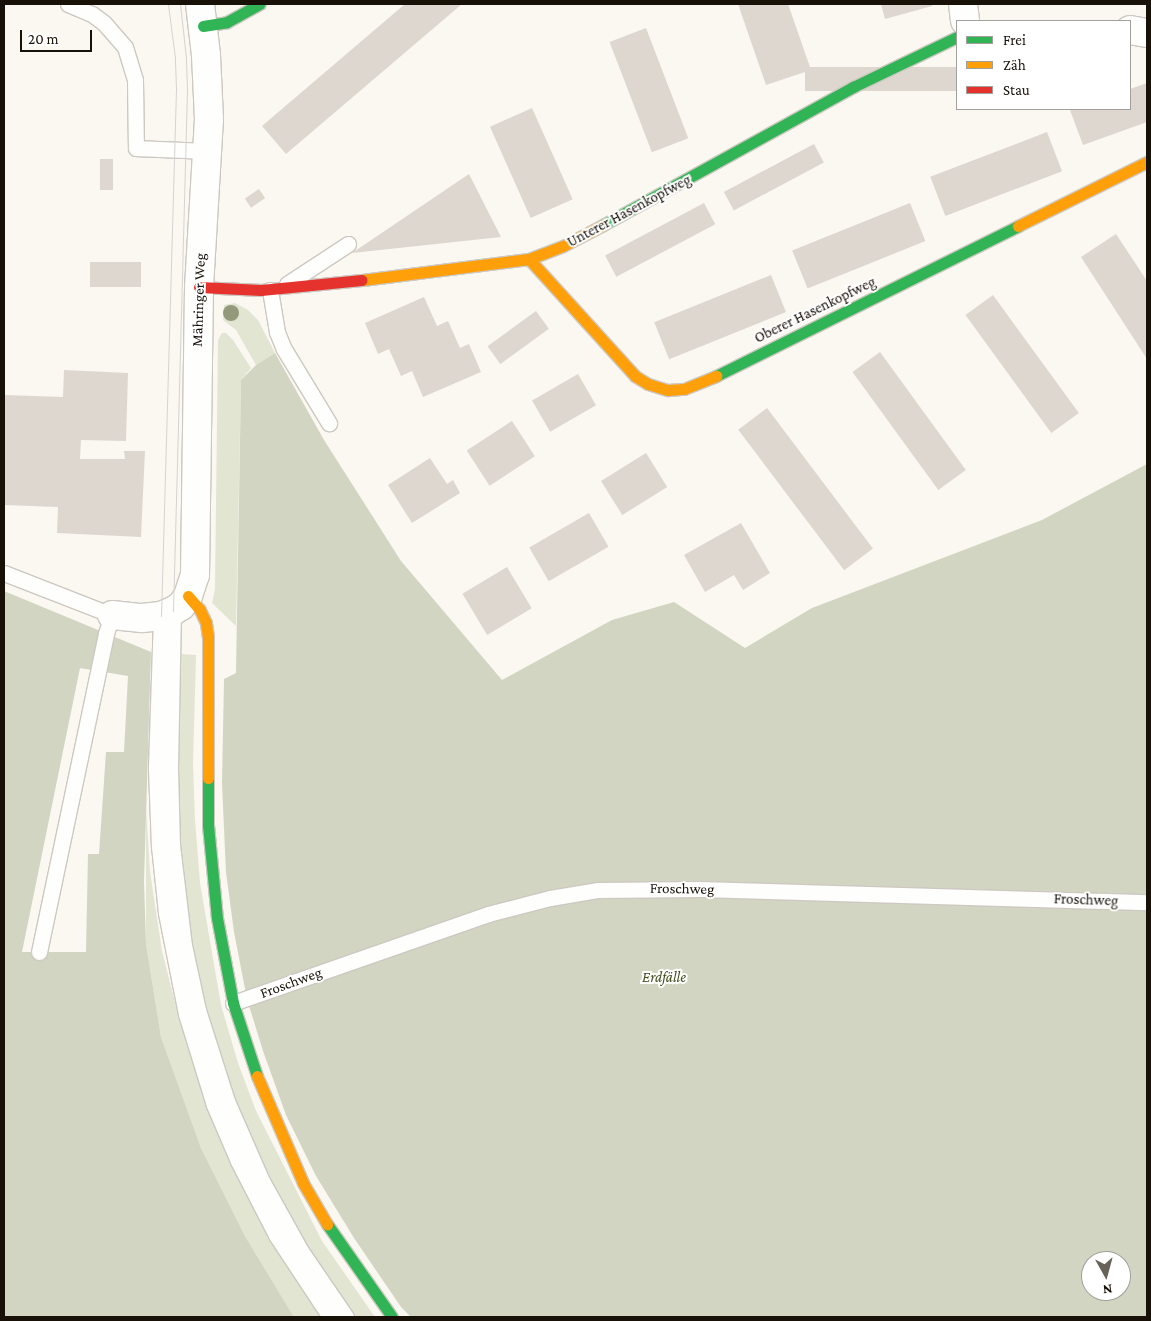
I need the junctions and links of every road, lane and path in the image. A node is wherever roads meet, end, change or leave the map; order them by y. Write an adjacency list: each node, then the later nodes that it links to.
1 (68, 4): 9 (lane)
2 (258, 4): 4 (street)
3 (963, 4): 5 (street)
4 (202, 15): 9 (street, Mähringer Weg)
5 (965, 20)
6 (1131, 30): 7 (street)
7 (1147, 33)
8 (956, 37): 12 (street, Unterer Hasenkopfweg)
9 (207, 151): 13 (street, Mähringer Weg)
10 (1147, 162): 12 (street, Oberer Hasenkopfweg)
11 (348, 244): 14 (lane)
12 (529, 258): 14 (street, Unterer Hasenkopfweg)
13 (199, 287): 14 (street, Unterer Hasenkopfweg); 17 (street, Mähringer Weg)
14 (274, 290): 15 (lane)
15 (329, 423)
16 (4, 573): 18 (lane)
17 (174, 608): 18 (street); 21 (street); 22 (lane); 23 (lane)
18 (112, 615): 20 (lane)
19 (1147, 902): 21 (lane, Froschweg)
20 (39, 952)
21 (234, 1003): 24 (street)
22 (330, 1317)
23 (346, 1317)
24 (392, 1317)

